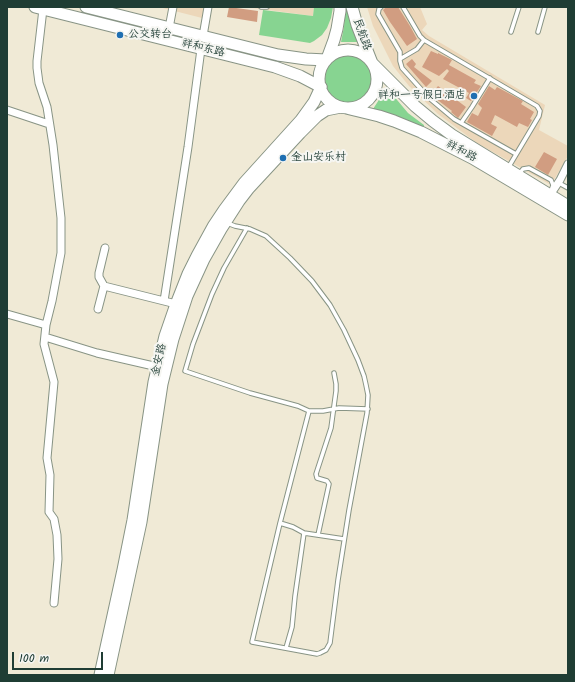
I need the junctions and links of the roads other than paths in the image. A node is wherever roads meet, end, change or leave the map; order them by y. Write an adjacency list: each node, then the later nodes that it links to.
1 (86, 7): 13 (main road, 祥和东路)
2 (173, 7): 13 (street)
3 (208, 7): 16 (street)
4 (261, 7): 5 (lane)
5 (267, 7)
6 (340, 7): 20 (main road, 民航路)
7 (352, 7): 21 (main road, 民航路)
8 (382, 7): 19 (lane)
9 (403, 7): 17 (lane)
10 (520, 7): 14 (lane)
11 (545, 7): 15 (lane)
12 (39, 8): 18 (main road, 祥和东路); 27 (street)
13 (169, 28): 16 (main road, 祥和东路)
14 (511, 32)
15 (538, 32)
16 (203, 36): 20 (main road, 祥和东路)
17 (424, 40): 19 (lane); 22 (lane)
18 (201, 49): 23 (main road, 祥和东路); 40 (street)
19 (400, 59): 26 (lane)
20 (326, 60): 21 (main road); 23 (main road)
21 (372, 63): 24 (main road); 30 (main road, 祥和路)
22 (490, 78): 26 (lane); 28 (lane)
23 (321, 87): 24 (main road); 41 (main road, 金安路)
24 (343, 107): 35 (main road, 祥和路); 36 (main road, 金安路)
25 (7, 110): 27 (street)
26 (461, 123): 28 (lane)
27 (49, 124): 44 (street)
28 (516, 154): 30 (lane)
29 (568, 164): 31 (street)
30 (507, 169): 33 (main road, 祥和路)
31 (558, 182): 32 (lane); 33 (street)
32 (568, 188)
33 (549, 194): 34 (main road, 祥和路)
34 (568, 206)
35 (568, 215)
36 (225, 222): 37 (lane); 58 (main road, 金安路)
37 (247, 228): 49 (lane); 50 (lane)
38 (105, 248): 39 (street)
39 (104, 286): 40 (street); 42 (street)
40 (164, 301): 41 (street)
41 (176, 304): 46 (main road, 金安路)
42 (98, 309)
43 (7, 314): 44 (street)
44 (46, 325): 45 (street)
45 (45, 337): 46 (street); 55 (street)
46 (158, 367): 57 (main road, 金安路)
47 (334, 372): 48 (lane)
48 (333, 409): 49 (lane); 50 (lane); 53 (lane)
49 (368, 409): 54 (lane)
50 (309, 411): 51 (lane)
51 (280, 523): 52 (lane); 56 (lane)
52 (304, 533): 53 (lane); 56 (lane)
53 (318, 535): 54 (lane)
54 (344, 539): 56 (lane)
55 (54, 603)
56 (286, 648)
57 (100, 675)
58 (108, 675)

